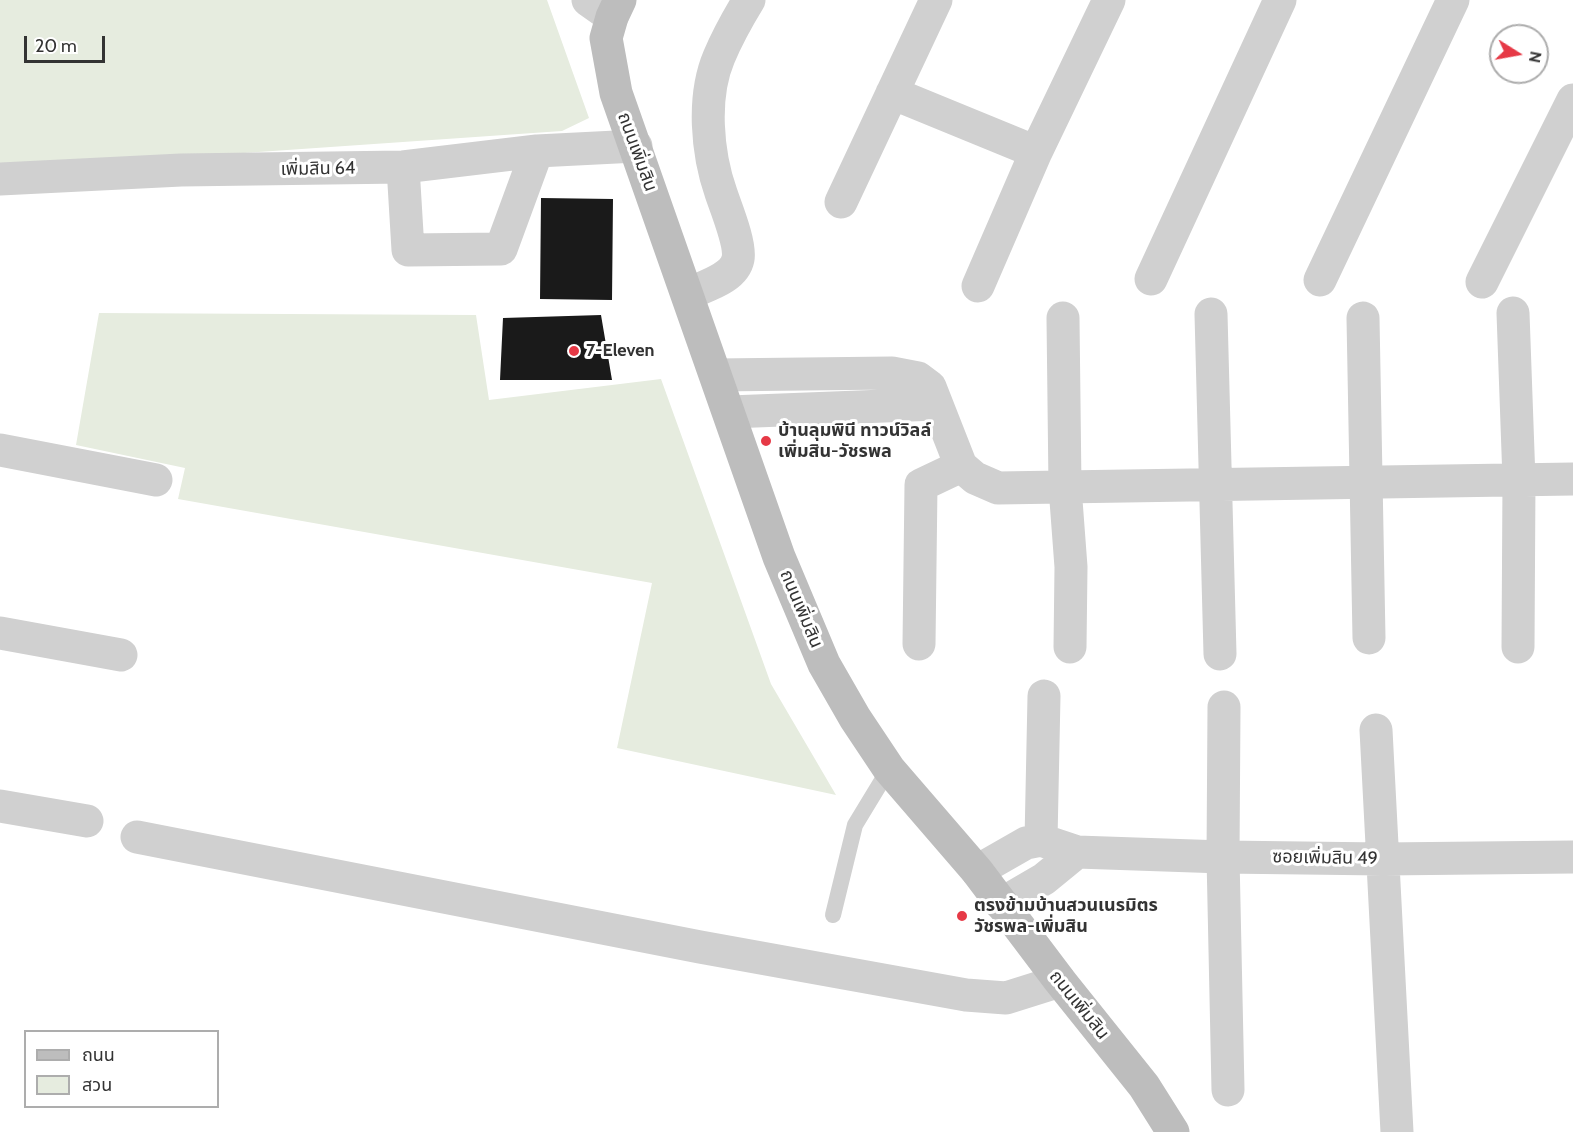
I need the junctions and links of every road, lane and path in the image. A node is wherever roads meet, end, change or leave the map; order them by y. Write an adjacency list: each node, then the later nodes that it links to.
1 (748, 0): 19 (street)
2 (936, 0): 7 (street)
3 (1109, 0): 11 (street)
4 (1280, 0): 15 (street)
5 (1453, 0): 16 (street)
6 (607, 6): 9 (street, ถนนเพิ่มสิน)
7 (892, 93): 11 (street); 14 (street)
8 (1573, 100): 17 (street)
9 (636, 146): 10 (street, เพิ่มสิน 64); 19 (street, ถนนเพิ่มสิน)
10 (537, 151): 12 (street, เพิ่มสิน 64); 12 (street)
11 (1036, 152): 18 (street)
12 (403, 167): 13 (street, เพิ่มสิน 64)
13 (0, 178)
14 (841, 202)
15 (1151, 279)
16 (1320, 280)
17 (1482, 282)
18 (978, 286)
19 (688, 294): 24 (street, ถนนเพิ่มสิน)
20 (1513, 313): 31 (street)
21 (1211, 314): 33 (street)
22 (1063, 318): 34 (street)
23 (1363, 318): 32 (street)
24 (716, 375): 25 (street); 26 (street, ถนนเพิ่มสิน)
25 (936, 405): 26 (street); 28 (street)
26 (730, 412): 45 (street, ถนนเพิ่มสิน)
27 (0, 450): 30 (street)
28 (961, 466): 34 (street); 37 (street)
29 (1573, 479): 31 (street)
30 (156, 480)
31 (1519, 480): 32 (street); 39 (street)
32 (1367, 482): 33 (street); 36 (street)
33 (1216, 485): 34 (street); 40 (street)
34 (1065, 487): 38 (street)
35 (0, 633): 41 (street)
36 (1369, 638)
37 (918, 644)
38 (1070, 646)
39 (1518, 646)
40 (1220, 654)
41 (121, 655)
42 (1044, 696): 49 (street)
43 (1224, 707): 51 (street)
44 (1376, 730): 53 (street)
45 (889, 769): 54 (street, ถนนเพิ่มสิน); 56 (lane)
46 (0, 806): 47 (street)
47 (87, 821)
48 (137, 837): 57 (street)
49 (1041, 840): 50 (street, ซอยเพิ่มสิน 49); 54 (street)
50 (1077, 852): 51 (street, ซอยเพิ่มสิน 49); 55 (street)
51 (1223, 857): 53 (street, ซอยเพิ่มสิน 49); 58 (street)
52 (1573, 857): 53 (street, ซอยเพิ่มสิน 49)
53 (1383, 859): 60 (street)
54 (977, 871): 55 (street, ถนนเพิ่มสิน)
55 (1001, 904): 57 (street, ถนนเพิ่มสิน)
56 (833, 915)
57 (1060, 981): 59 (street, ถนนเพิ่มสิน)
58 (1228, 1090)
59 (1173, 1132)
60 (1397, 1132)

